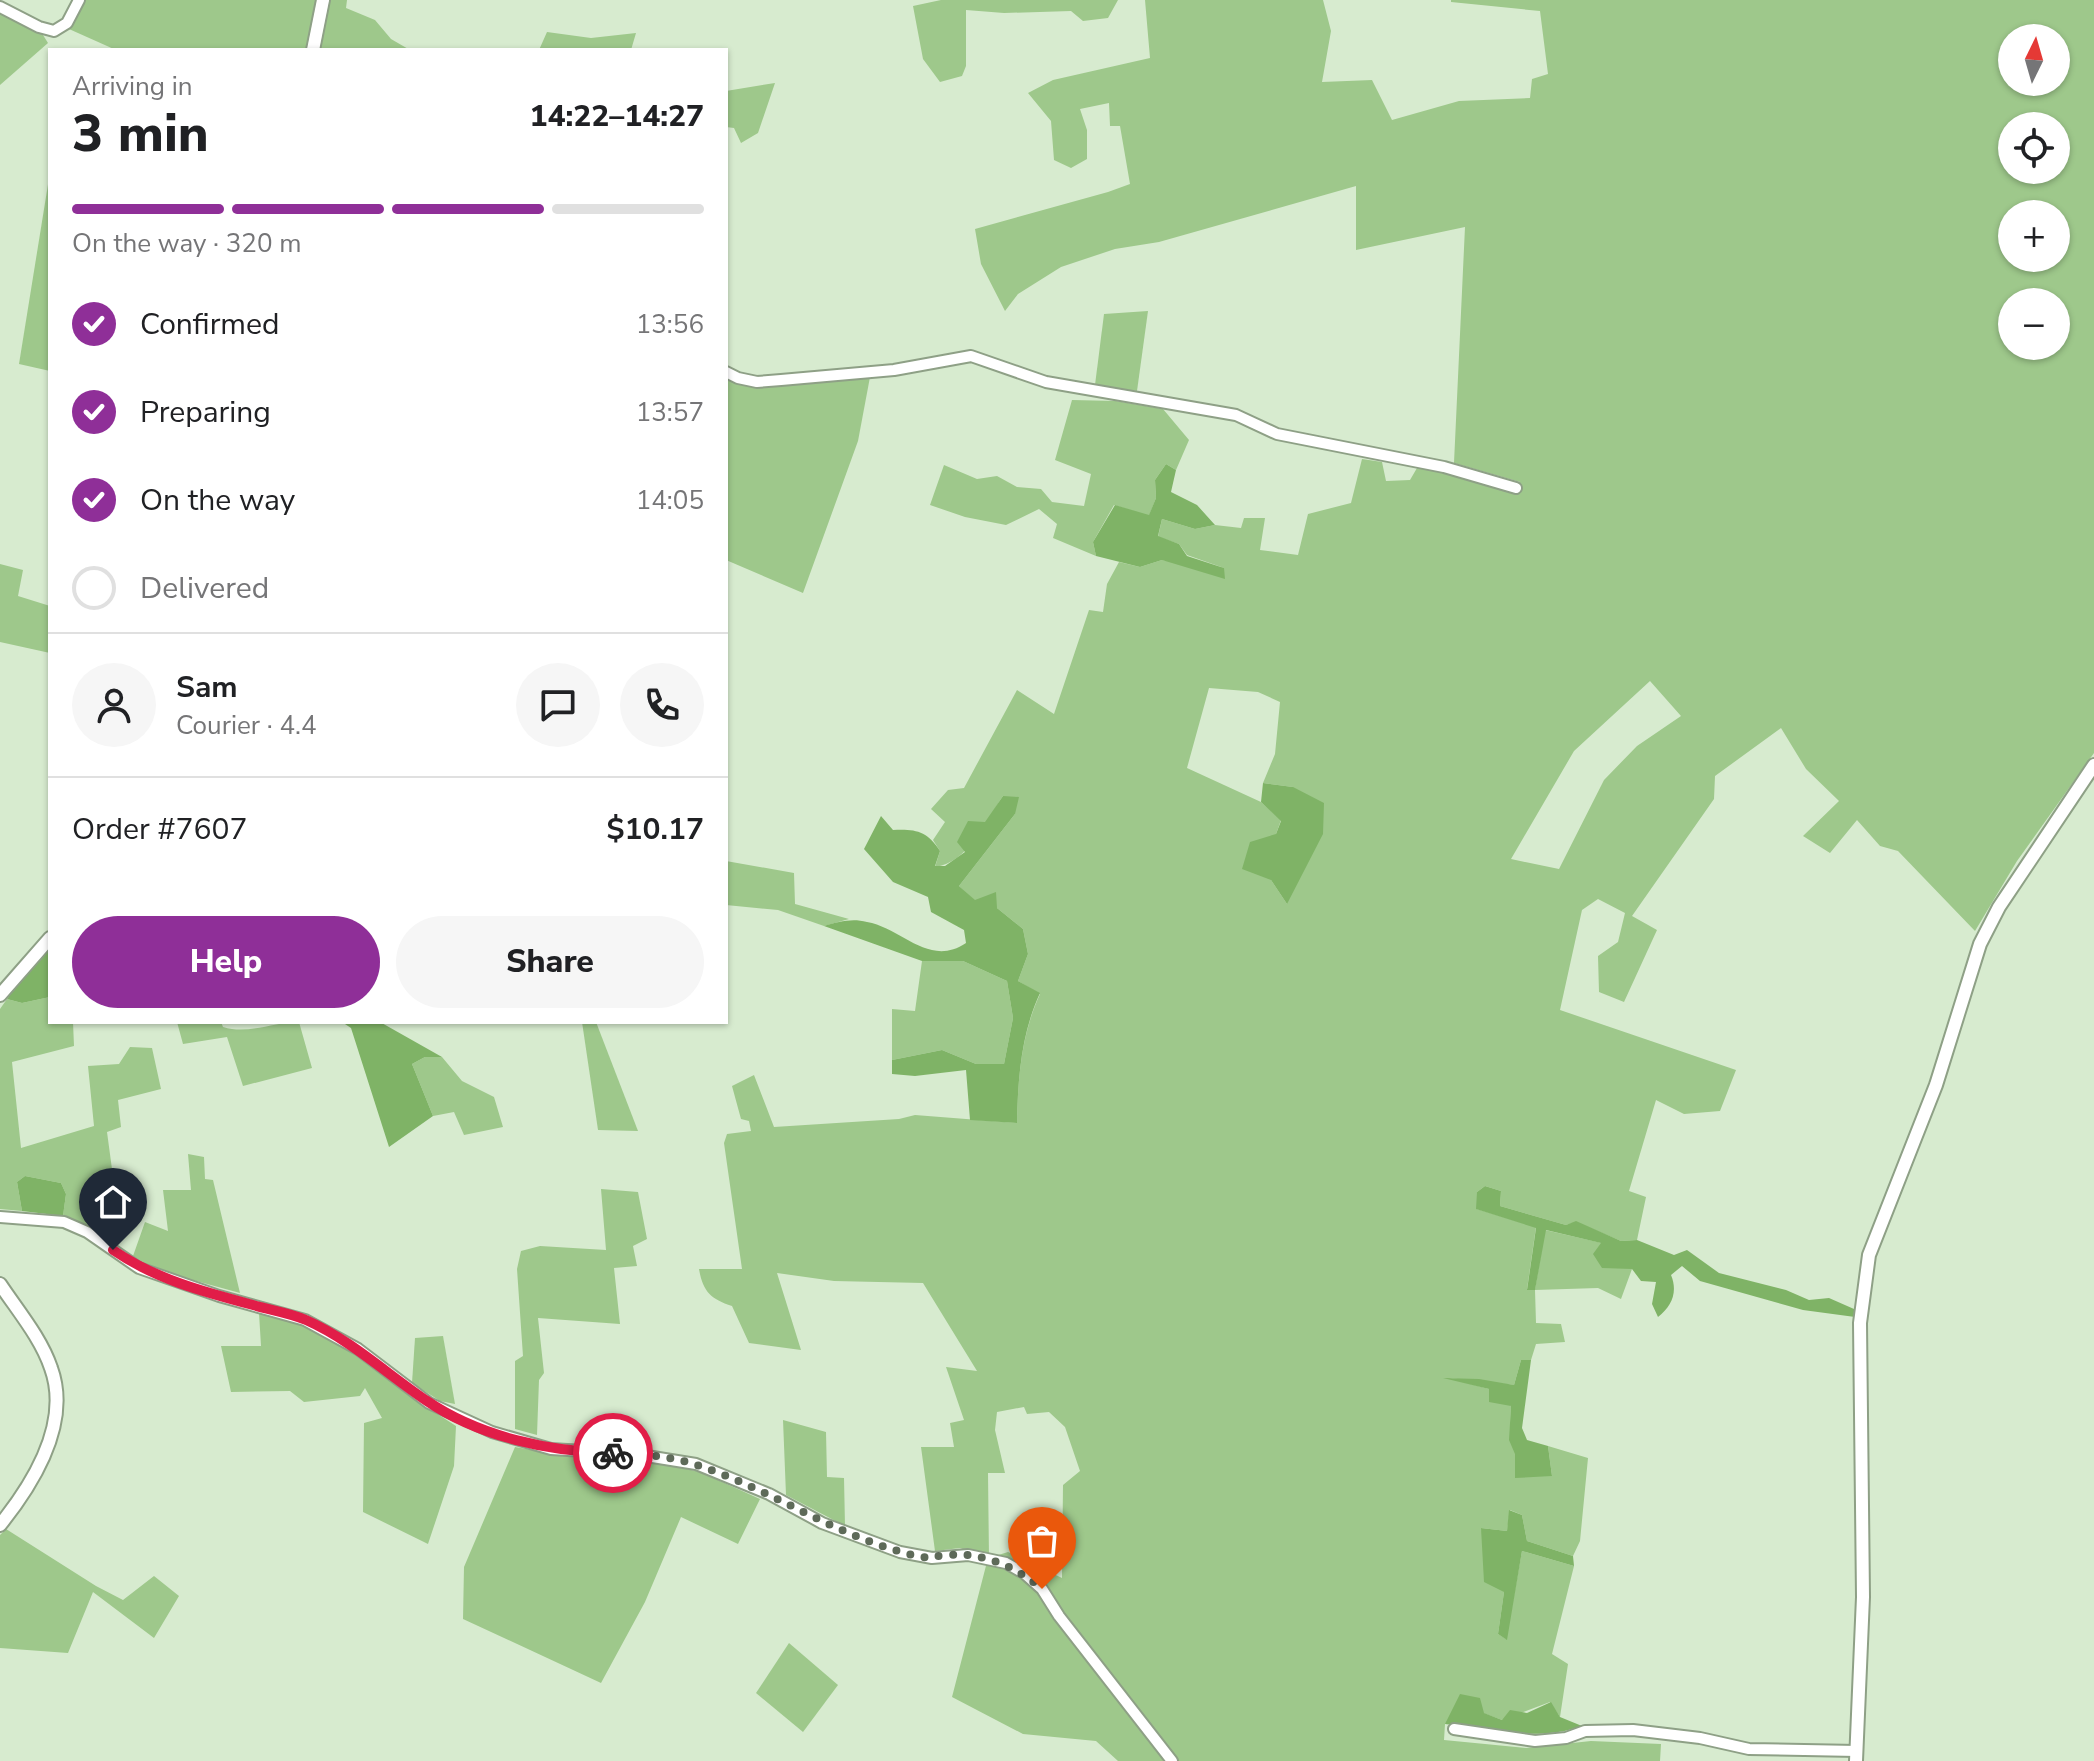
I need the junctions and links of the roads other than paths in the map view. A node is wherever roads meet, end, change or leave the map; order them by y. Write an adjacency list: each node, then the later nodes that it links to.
1 (79, 0): 3 (street)
2 (323, 0): 4 (street)
3 (0, 7)
4 (313, 48)
5 (728, 373): 6 (street)
6 (1516, 488)
7 (2094, 765): 14 (street)
8 (48, 940): 9 (street)
9 (0, 995)
10 (0, 1217): 15 (street)
11 (0, 1284): 12 (street)
12 (0, 1525)
13 (1454, 1729): 14 (street)
14 (1856, 1756)
15 (1172, 1761)

